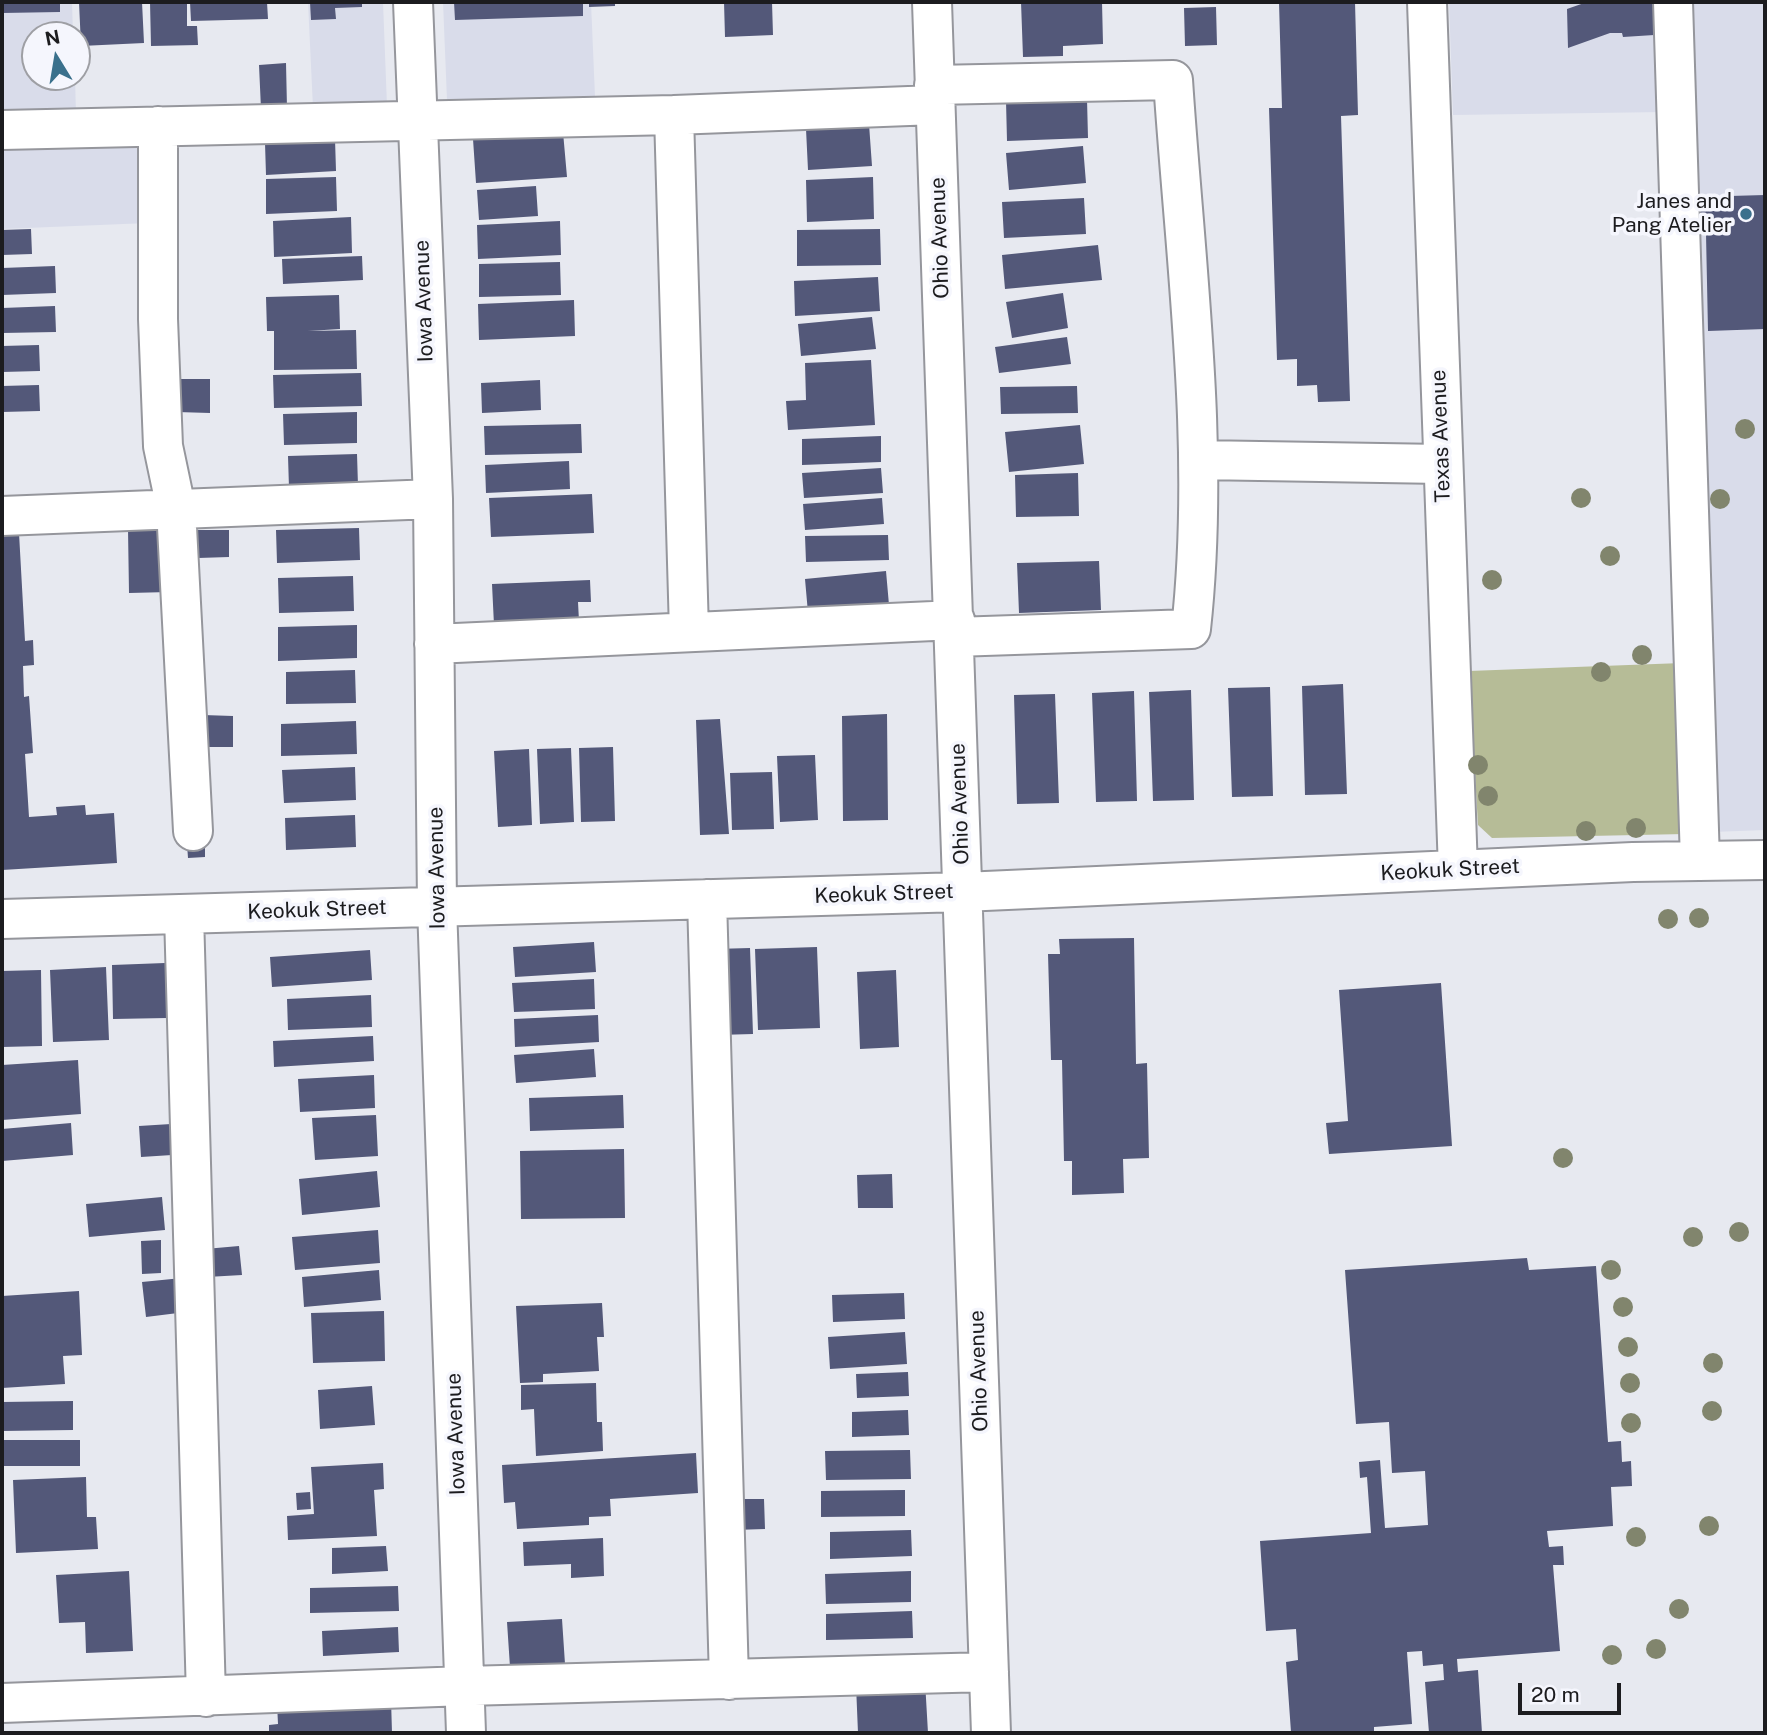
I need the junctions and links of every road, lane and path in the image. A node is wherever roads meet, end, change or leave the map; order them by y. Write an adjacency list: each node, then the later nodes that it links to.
1 (412, 2): 7 (street, Iowa Avenue)
2 (932, 2): 5 (street, Ohio Avenue)
3 (1427, 2): 11 (street, Texas Avenue)
4 (1674, 2): 20 (street)
5 (935, 95): 6 (street); 10 (street); 15 (street, Ohio Avenue)
6 (674, 115): 7 (street); 16 (street)
7 (417, 120): 8 (street); 12 (street, Iowa Avenue)
8 (158, 126): 9 (street); 13 (street)
9 (2, 130)
10 (1199, 460): 11 (street); 15 (street)
11 (1442, 464): 21 (street, Texas Avenue)
12 (433, 499): 13 (street); 17 (street, Iowa Avenue)
13 (176, 508): 14 (street); 18 (street)
14 (2, 516)
15 (955, 628): 16 (street); 22 (street, Ohio Avenue)
16 (690, 631): 17 (street)
17 (434, 644): 24 (street, Iowa Avenue)
18 (192, 831)
19 (1765, 860): 20 (street, Keokuk Street)
20 (1700, 861): 21 (street, Keokuk Street)
21 (1458, 870): 22 (street, Keokuk Street)
22 (963, 892): 23 (street, Keokuk Street); 27 (street, Ohio Avenue)
23 (707, 900): 24 (street, Keokuk Street); 28 (street)
24 (437, 906): 25 (street, Keokuk Street); 29 (street, Iowa Avenue)
25 (184, 914): 26 (street, Keokuk Street); 30 (street)
26 (2, 919)
27 (989, 1672): 28 (street); 33 (street, Ohio Avenue)
28 (729, 1680): 29 (street)
29 (465, 1686): 30 (street); 32 (street, Iowa Avenue)
30 (205, 1697): 31 (street)
31 (2, 1703)
32 (466, 1733)
33 (990, 1733)

